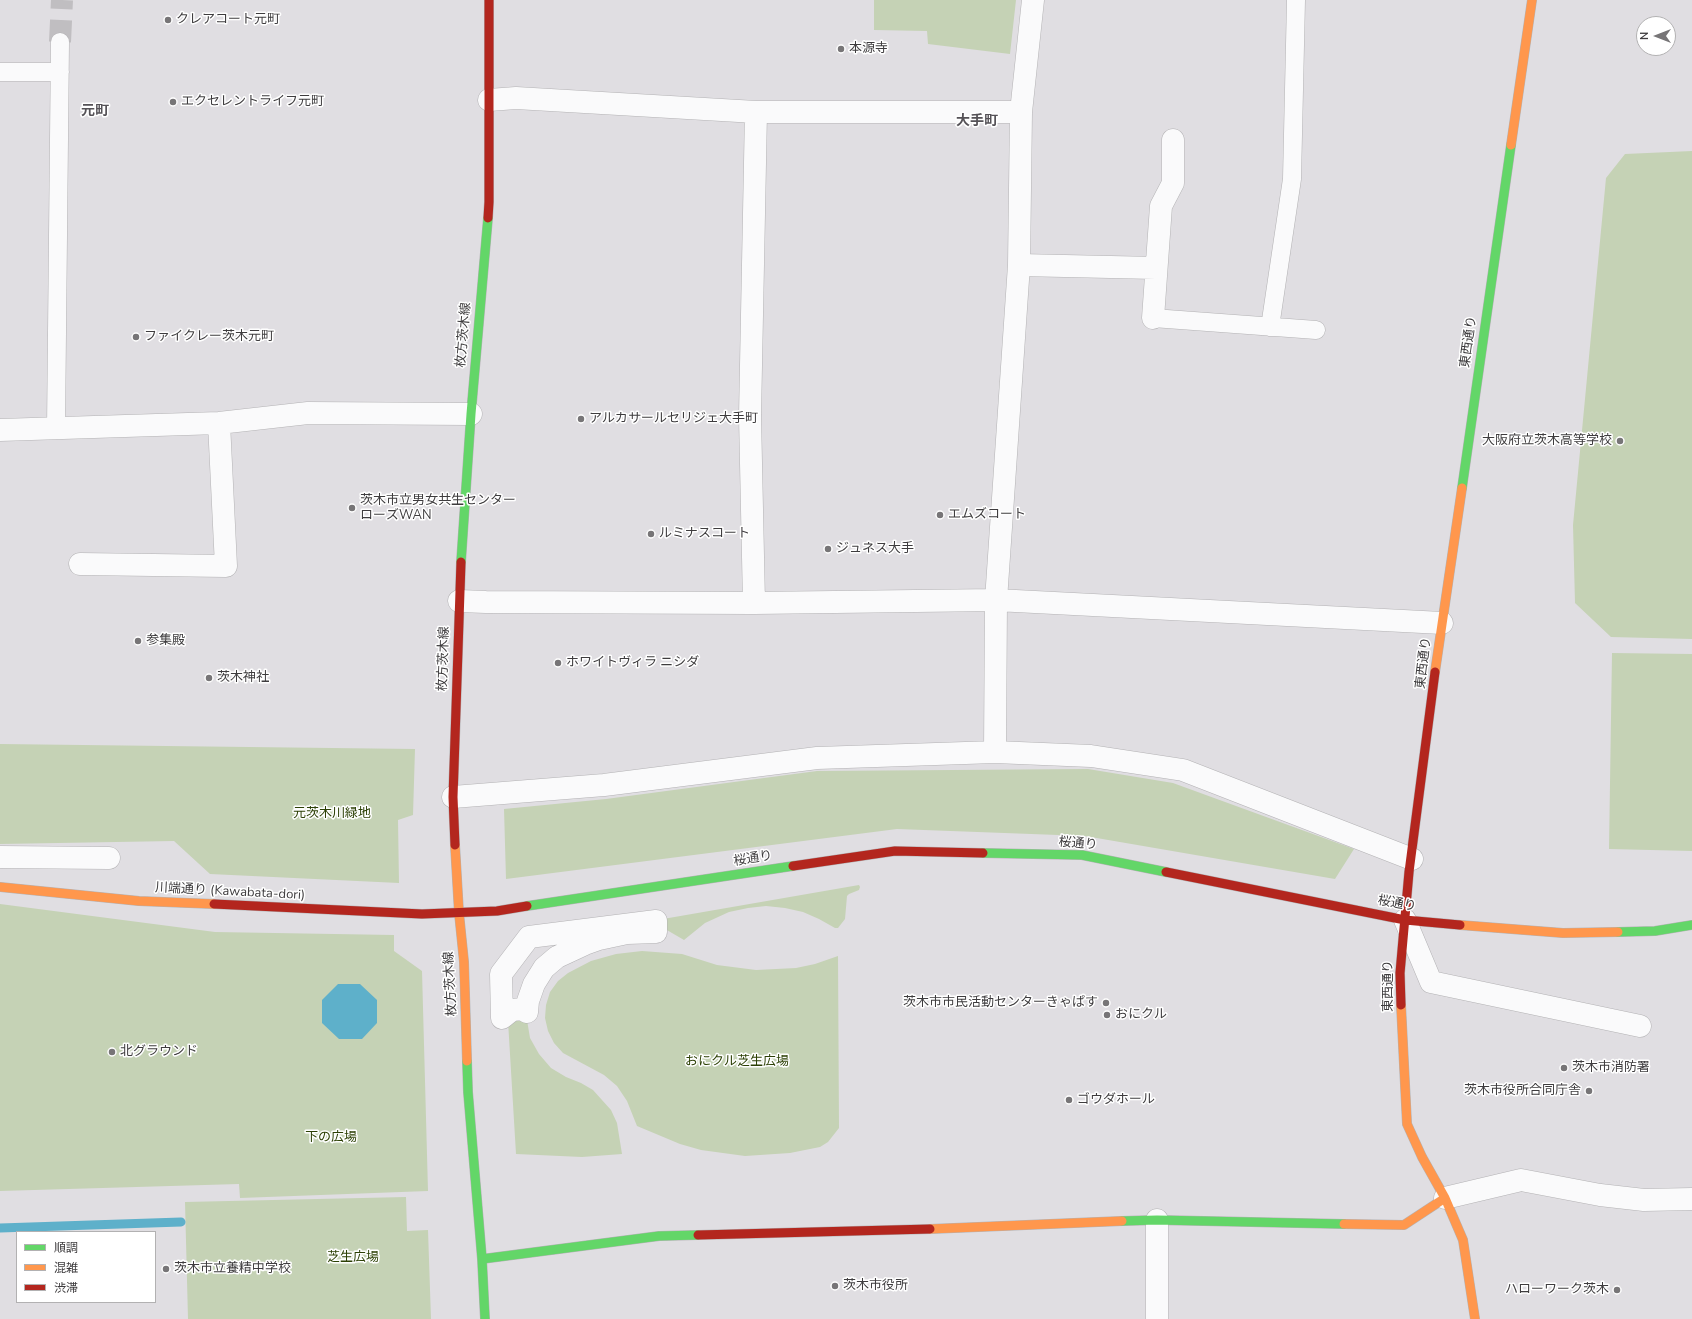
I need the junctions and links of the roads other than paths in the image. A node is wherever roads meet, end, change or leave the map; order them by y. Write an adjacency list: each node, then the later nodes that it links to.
1 (489, 0): 8 (street, 枚方茨木線)
2 (1033, 0): 10 (street)
3 (1296, 0): 15 (lane)
4 (1532, 0): 25 (street, 東西通り)
5 (60, 42): 7 (lane)
6 (0, 72): 7 (lane)
7 (60, 72): 19 (lane)
8 (489, 100): 9 (street); 17 (street, 枚方茨木線)
9 (756, 112): 10 (street); 24 (street)
10 (1021, 112): 12 (street)
11 (1173, 140): 13 (street)
12 (1019, 264): 13 (street); 22 (street)
13 (1156, 268): 14 (street)
14 (1152, 318): 15 (lane)
15 (1270, 327): 16 (lane)
16 (1316, 330)
17 (470, 414): 18 (street); 23 (street, 枚方茨木線)
18 (219, 423): 19 (street); 21 (street)
19 (56, 429): 20 (street)
20 (0, 430)
21 (80, 564)
22 (996, 600): 24 (street); 25 (street); 26 (street)
23 (459, 601): 24 (street); 27 (street, 枚方茨木線)
24 (754, 603)
25 (1442, 623): 30 (street, 東西通り)
26 (995, 752): 27 (street); 30 (street)
27 (453, 807): 32 (street, 枚方茨木線)
28 (0, 857): 29 (street)
29 (109, 858)
30 (1412, 859): 33 (street, 東西通り)
31 (0, 887): 32 (street, 川端通り (Kawabata-dori))
32 (459, 913): 33 (street, 桜通り); 40 (street, 枚方茨木線)
33 (1405, 920): 34 (street, 桜通り); 36 (street); 37 (street, 東西通り)
34 (1692, 925)
35 (508, 1012): 35 (street)
36 (1640, 1026)
37 (1445, 1198): 38 (street); 39 (street); 43 (street, 東西通り)
38 (1692, 1199)
39 (1157, 1220): 40 (street); 42 (street)
40 (482, 1258): 41 (street, 枚方茨木線)
41 (485, 1319)
42 (1157, 1319)
43 (1475, 1319)

